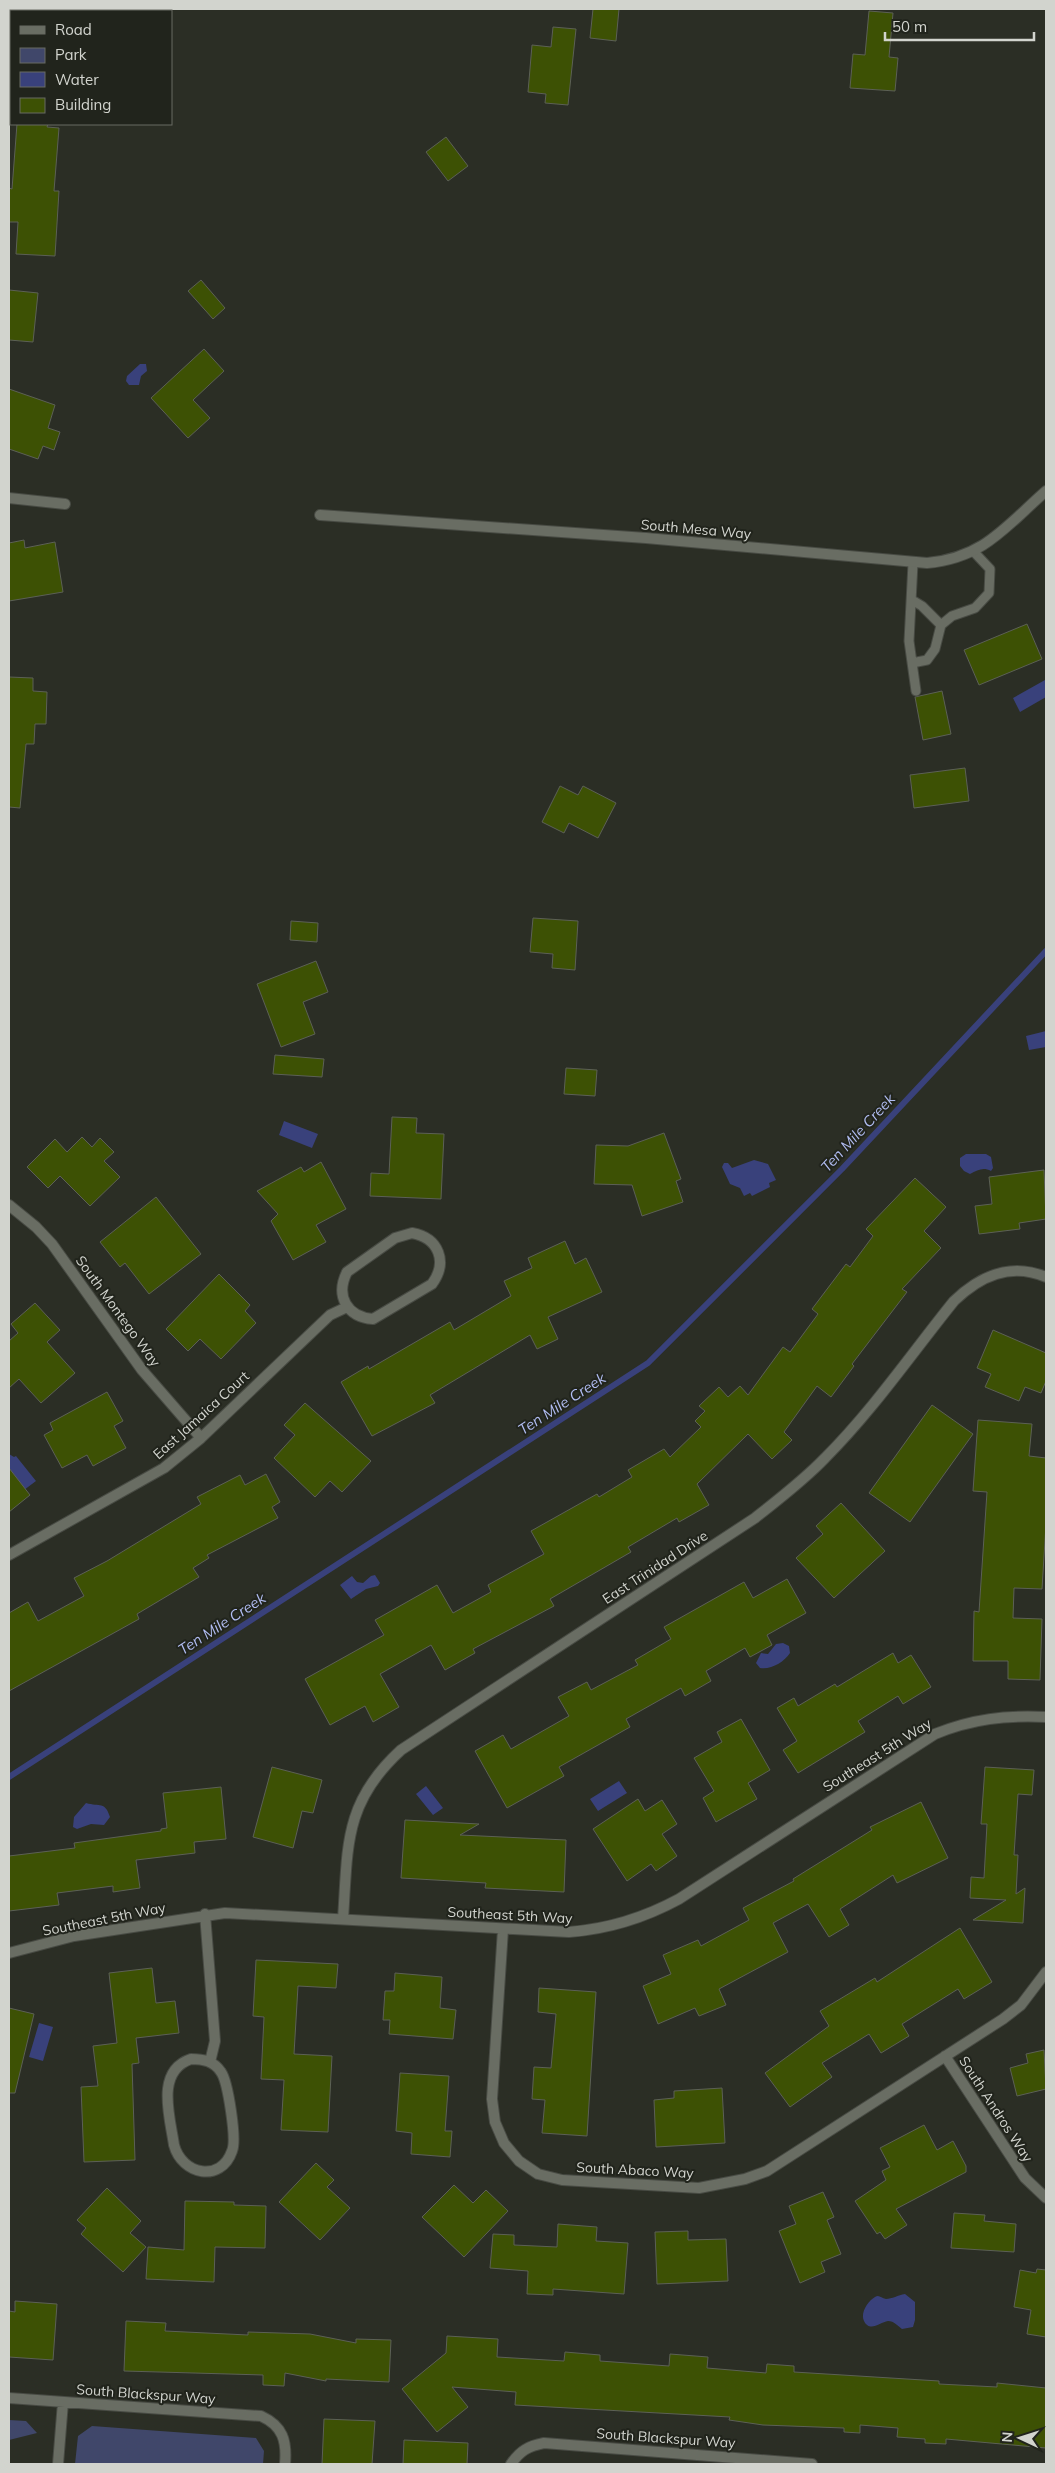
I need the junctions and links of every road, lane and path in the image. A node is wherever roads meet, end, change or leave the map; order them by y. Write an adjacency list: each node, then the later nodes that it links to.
1 (1046, 491): 5 (street, South Mesa Way)
2 (9, 498): 3 (street)
3 (64, 504)
4 (320, 515): 6 (street, South Mesa Way)
5 (974, 552): 6 (street, South Mesa Way); 8 (lane)
6 (914, 563): 7 (lane)
7 (912, 600): 8 (lane); 9 (lane)
8 (941, 625): 9 (lane)
9 (912, 663): 10 (lane)
10 (916, 691)
11 (9, 1205): 14 (street, South Montego Way)
12 (1042, 1275): 18 (street, East Trinidad Drive)
13 (347, 1307): 13 (street); 14 (street, East Jamaica Court)
14 (200, 1438): 15 (street, East Jamaica Court)
15 (9, 1555)
16 (1046, 1717): 19 (street, Southeast 5th Way)
17 (205, 1914): 18 (street, Southeast 5th Way); 20 (street, Southeast 5th Way); 23 (street)
18 (343, 1919): 19 (street, Southeast 5th Way)
19 (503, 1929): 22 (street, South Abaco Way)
20 (9, 1953)
21 (1046, 1972): 22 (street, South Abaco Way)
22 (945, 2056): 24 (street, South Andros Way)
23 (210, 2062): 23 (street)
24 (1046, 2198)
25 (9, 2398): 26 (street, South Blackspur Way)
26 (63, 2402): 28 (street); 29 (street, South Blackspur Way)
27 (745, 2461): 30 (street, South Blackspur Way); 31 (street, South Blackspur Way)
28 (58, 2464)
29 (285, 2464)
30 (511, 2464)
31 (812, 2464)

